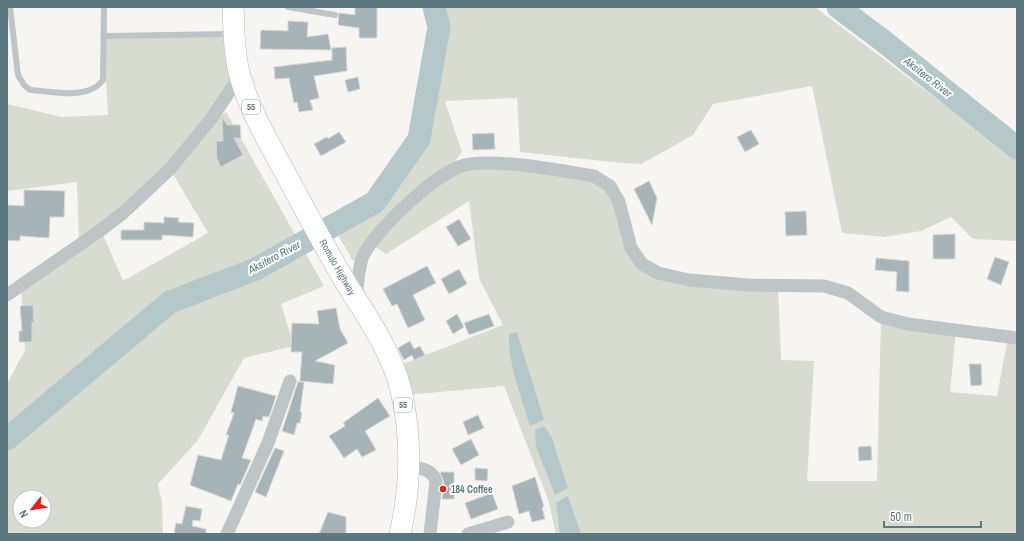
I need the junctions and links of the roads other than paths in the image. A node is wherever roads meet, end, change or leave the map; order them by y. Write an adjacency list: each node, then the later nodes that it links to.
1 (10, 7): 7 (lane)
2 (104, 7): 7 (lane)
3 (233, 7): 6 (highway, Romulo Highway / 55)
4 (288, 7): 5 (lane)
5 (335, 15)
6 (234, 34): 7 (lane); 8 (highway, Romulo Highway / 55)
7 (104, 36)
8 (240, 76): 9 (highway, Romulo Highway / 55); 10 (street)
9 (352, 293): 11 (street); 13 (highway, Romulo Highway / 55)
10 (7, 295)
11 (1017, 338)
12 (290, 381): 15 (street)
13 (410, 466): 16 (highway, Romulo Highway / 55); 17 (street)
14 (508, 522): 18 (street)
15 (227, 534)
16 (400, 534)
17 (430, 534)
18 (468, 534)

